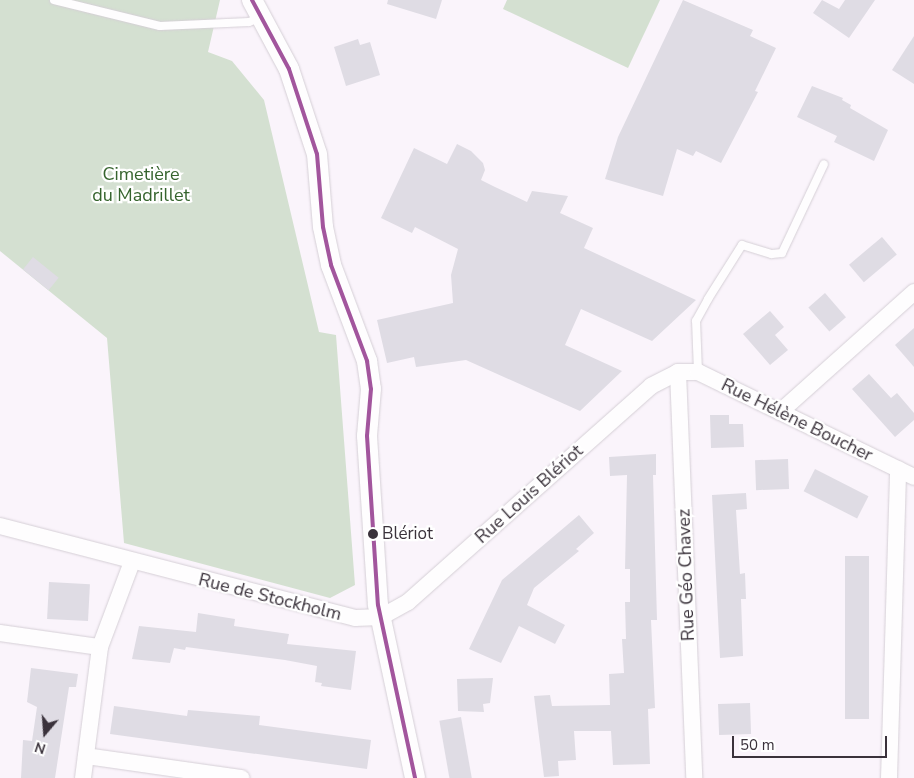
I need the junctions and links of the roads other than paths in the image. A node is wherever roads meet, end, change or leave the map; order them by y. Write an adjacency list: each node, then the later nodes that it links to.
1 (54, 0): 2 (lane)
2 (256, 9): 12 (street)
3 (824, 164): 6 (lane)
4 (914, 292): 7 (street)
5 (678, 372): 6 (street, Rue Hélène Boucher); 12 (street, Rue Louis Blériot); 19 (street, Rue Géo Chavez)
6 (698, 372): 7 (street, Rue Hélène Boucher)
7 (780, 412): 8 (street, Rue Hélène Boucher)
8 (898, 469): 9 (street, Rue Hélène Boucher); 20 (street)
9 (914, 476)
10 (0, 526): 11 (street, Rue de Stockholm)
11 (132, 562): 12 (street, Rue de Stockholm); 14 (street)
12 (380, 616): 18 (street)
13 (0, 633): 14 (street)
14 (100, 647): 15 (street)
15 (86, 756): 16 (street); 17 (street)
16 (83, 778)
17 (241, 778)
18 (415, 778)
19 (694, 778)
20 (889, 778)

